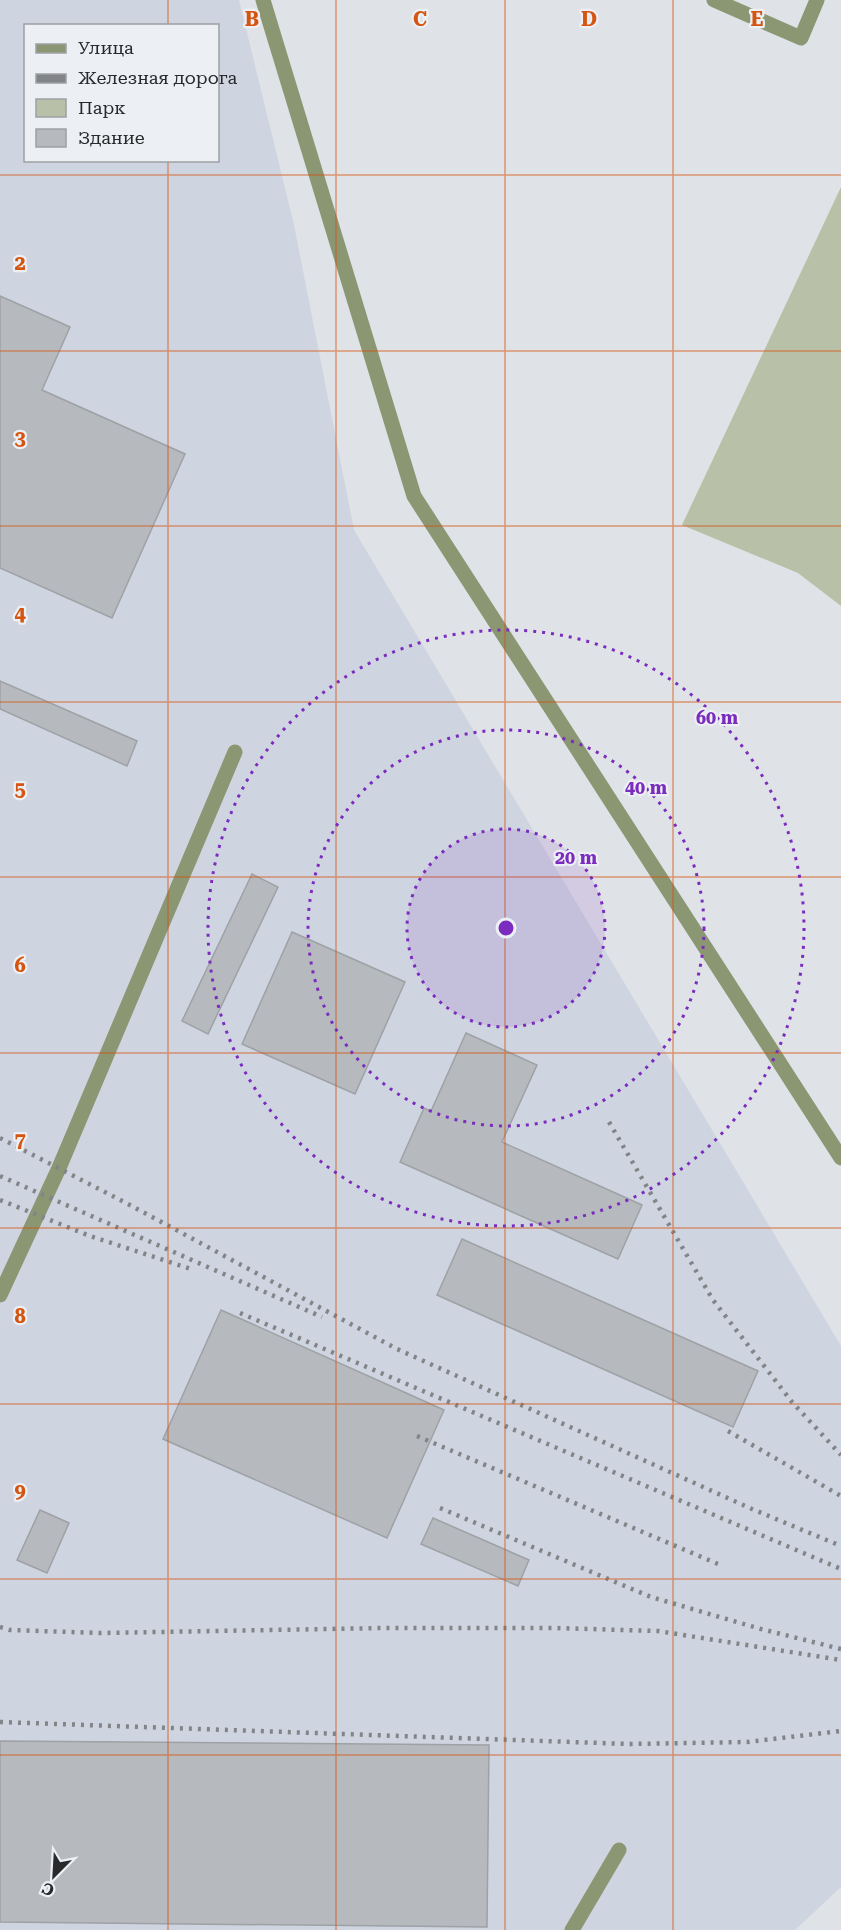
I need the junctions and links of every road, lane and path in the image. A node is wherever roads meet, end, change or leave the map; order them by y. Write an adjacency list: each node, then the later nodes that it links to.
1 (263, 0): 5 (lane)
2 (714, 0): 3 (lane)
3 (817, 0)
4 (235, 752): 6 (lane)
5 (841, 1158)
6 (0, 1295)
7 (619, 1850): 8 (lane)
8 (572, 1930)

